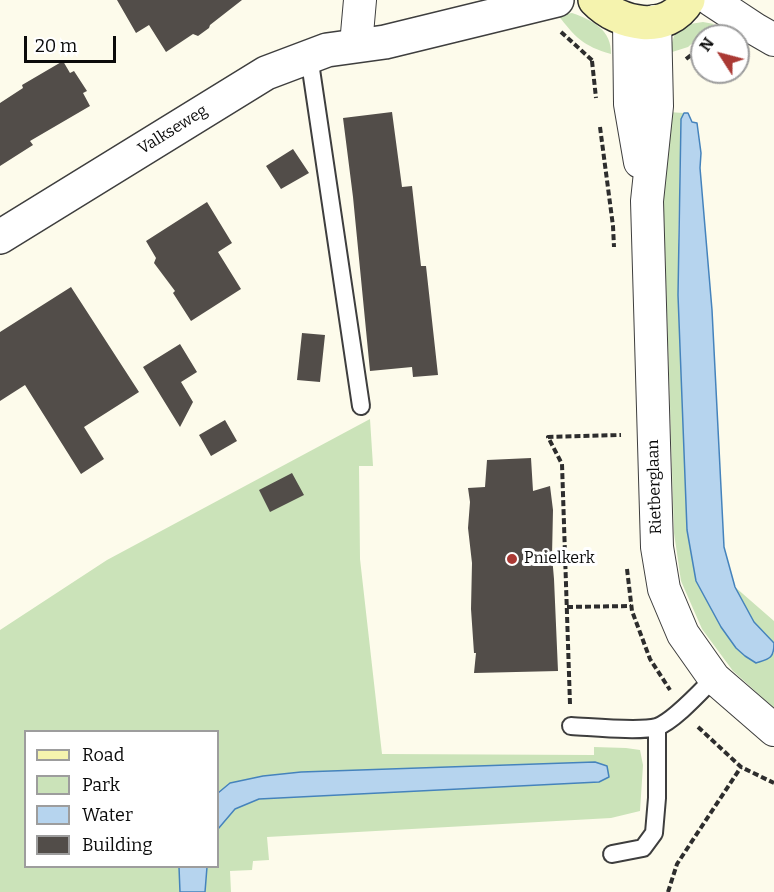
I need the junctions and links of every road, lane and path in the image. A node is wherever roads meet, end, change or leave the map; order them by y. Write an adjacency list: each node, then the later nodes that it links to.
1 (360, 0): 8 (street)
2 (557, 0): 8 (street, Valkseweg)
3 (595, 0): 6 (main road)
4 (688, 0): 6 (main road)
5 (711, 0): 7 (street)
6 (642, 22): 15 (street, Rietberglaan)
7 (774, 39)
8 (356, 45): 9 (street, Valkseweg)
9 (309, 56): 10 (street, Valkseweg); 11 (lane)
10 (0, 237)
11 (361, 406)
12 (621, 435): 14 (path)
13 (631, 606): 14 (path)
14 (567, 607): 16 (path)
15 (714, 678): 17 (lane); 18 (street, Rietberglaan)
16 (571, 726): 17 (lane)
17 (657, 727): 20 (lane)
18 (774, 730)
19 (741, 766): 21 (path)
20 (612, 854)
21 (668, 892)

